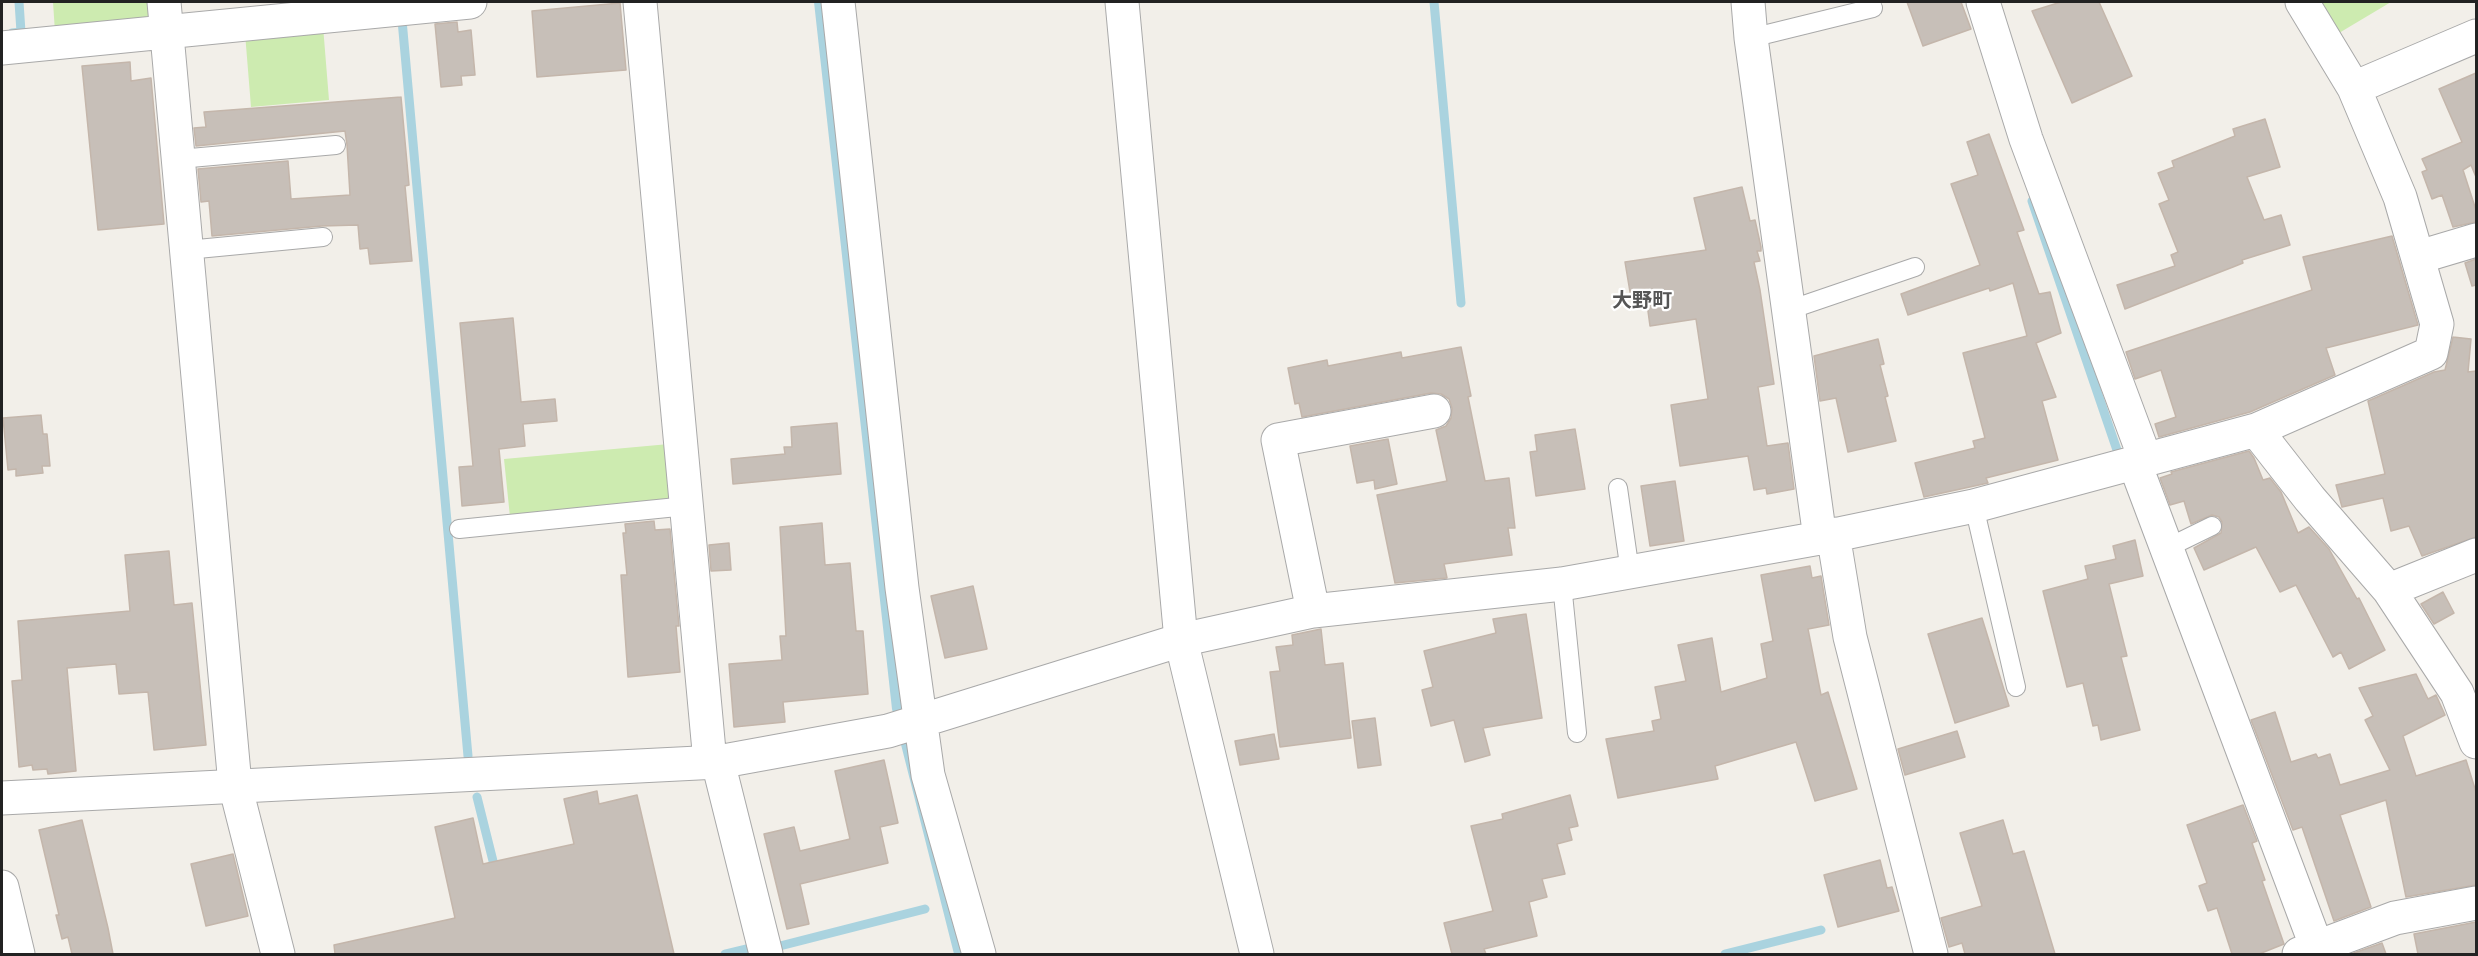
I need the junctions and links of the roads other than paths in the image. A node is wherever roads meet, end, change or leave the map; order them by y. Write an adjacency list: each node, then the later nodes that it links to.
1 (470, 2): 9 (street)
2 (640, 2): 26 (street)
3 (838, 2): 39 (street)
4 (1122, 2): 37 (street)
5 (1748, 2): 11 (street)
6 (1983, 2): 24 (street)
7 (2302, 2): 13 (street)
8 (1873, 8): 11 (lane)
9 (165, 17): 12 (street); 15 (street)
10 (2476, 36): 13 (street)
11 (1751, 38): 21 (street)
12 (2, 48)
13 (2354, 88): 19 (street)
14 (336, 145): 15 (lane)
15 (179, 159): 18 (street)
16 (323, 237): 18 (lane)
17 (2476, 240): 19 (street)
18 (187, 250): 43 (street)
19 (2419, 257): 23 (street)
20 (1915, 267): 21 (lane)
21 (1789, 309): 30 (street)
22 (1434, 411): 36 (street)
23 (2256, 430): 24 (street); 35 (street)
24 (2141, 462): 27 (street); 31 (street)
25 (1618, 488): 33 (lane)
26 (687, 506): 29 (lane); 42 (street)
27 (1974, 506): 30 (street); 38 (lane)
28 (2212, 525): 31 (lane)
29 (459, 529)
30 (1827, 536): 33 (street); 53 (street)
31 (2167, 548): 47 (street)
32 (2476, 555): 35 (street)
33 (1630, 572): 34 (street)
34 (1562, 584): 36 (street); 40 (lane)
35 (2389, 590): 41 (street)
36 (1313, 611): 37 (street)
37 (1180, 640): 39 (street); 52 (street)
38 (2016, 687)
39 (910, 724): 42 (street); 51 (street)
40 (1576, 733)
41 (2476, 742)
42 (714, 762): 43 (street); 50 (street)
43 (235, 785): 44 (street); 49 (street)
44 (2, 798)
45 (2, 887): 48 (street)
46 (2476, 903): 47 (street)
47 (2308, 951)
48 (18, 954)
49 (278, 954)
50 (766, 954)
51 (979, 954)
52 (1257, 954)
53 (1931, 954)

